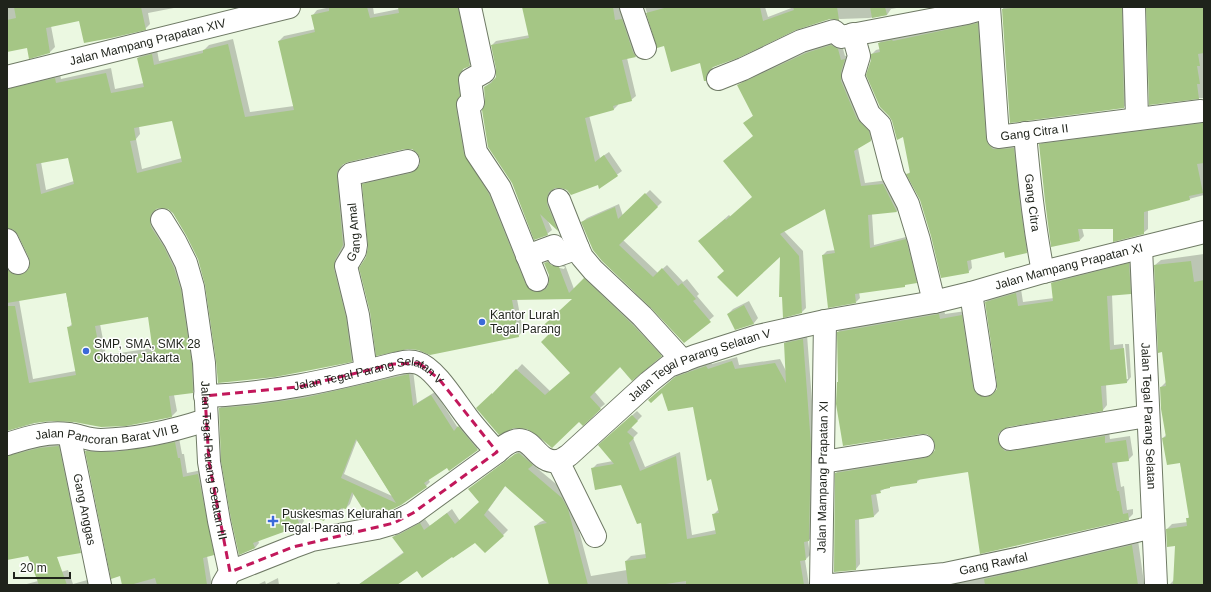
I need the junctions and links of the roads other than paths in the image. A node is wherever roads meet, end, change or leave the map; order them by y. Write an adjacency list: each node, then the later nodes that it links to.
1 (289, 7): 9 (street, Jalan Mampang Prapatan XIV)
2 (470, 7): 21 (street)
3 (631, 7): 8 (street)
4 (989, 7): 6 (street, Gang Citra II); 13 (street, Gang Citra II)
5 (1134, 7): 12 (street)
6 (966, 10): 7 (street, Gang Citra II)
7 (853, 34): 10 (street, Gang Citra II); 26 (street)
8 (645, 48)
9 (7, 77)
10 (718, 80)
11 (1201, 111): 12 (street, Gang Citra II)
12 (1137, 119): 13 (street, Gang Citra II)
13 (1025, 134): 23 (street, Gang Citra)
14 (408, 161): 29 (street, Gang Amal)
15 (559, 200): 19 (street)
16 (162, 220): 31 (street, Jalan Tegal Parang Selatan III)
17 (1204, 232): 20 (street, Jalan Mampang Prapatan XI)
18 (7, 240): 22 (street)
19 (578, 248): 21 (street); 28 (street)
20 (1141, 248): 23 (street, Jalan Mampang Prapatan XI); 32 (street, Jalan Tegal Parang Selatan)
21 (527, 256): 24 (street)
22 (18, 263)
23 (1043, 272): 25 (street, Jalan Mampang Prapatan XI)
24 (537, 280)
25 (971, 293): 26 (street, Jalan Mampang Prapatan XI); 30 (street)
26 (934, 302): 27 (street, Jalan Tegal Parang Selatan V)
27 (826, 320): 28 (street, Jalan Tegal Parang Selatan V); 40 (street, Jalan Mampang Prapatan XI)
28 (683, 361): 39 (street, Jalan Tegal Parang Selatan V)
29 (366, 371): 31 (street, Jalan Tegal Parang Selatan V); 38 (street, Jalan Tegal Parang Selatan V)
30 (985, 385)
31 (205, 396): 33 (street, Jalan Tegal Parang Selatan III)
32 (1147, 416): 35 (street); 41 (street, Jalan Tegal Parang Selatan)
33 (206, 420): 34 (street, Jalan Pancoran Barat VII B); 43 (street, Jalan Tegal Parang Selatan III)
34 (69, 434): 36 (street, Jalan Pancoran Barat VII B); 44 (street, Gang Anggas)
35 (1010, 439)
36 (7, 444)
37 (923, 446): 40 (street)
38 (498, 452): 39 (street); 43 (street)
39 (558, 461): 42 (street)
40 (823, 462): 45 (street, Jalan Mampang Prapatan XI)
41 (1153, 527): 46 (street, Gang Rawfal); 47 (street, Jalan Tegal Parang Selatan)
42 (595, 536)
43 (227, 578)
44 (100, 585)
45 (821, 585)
46 (832, 585)
47 (1156, 585)

